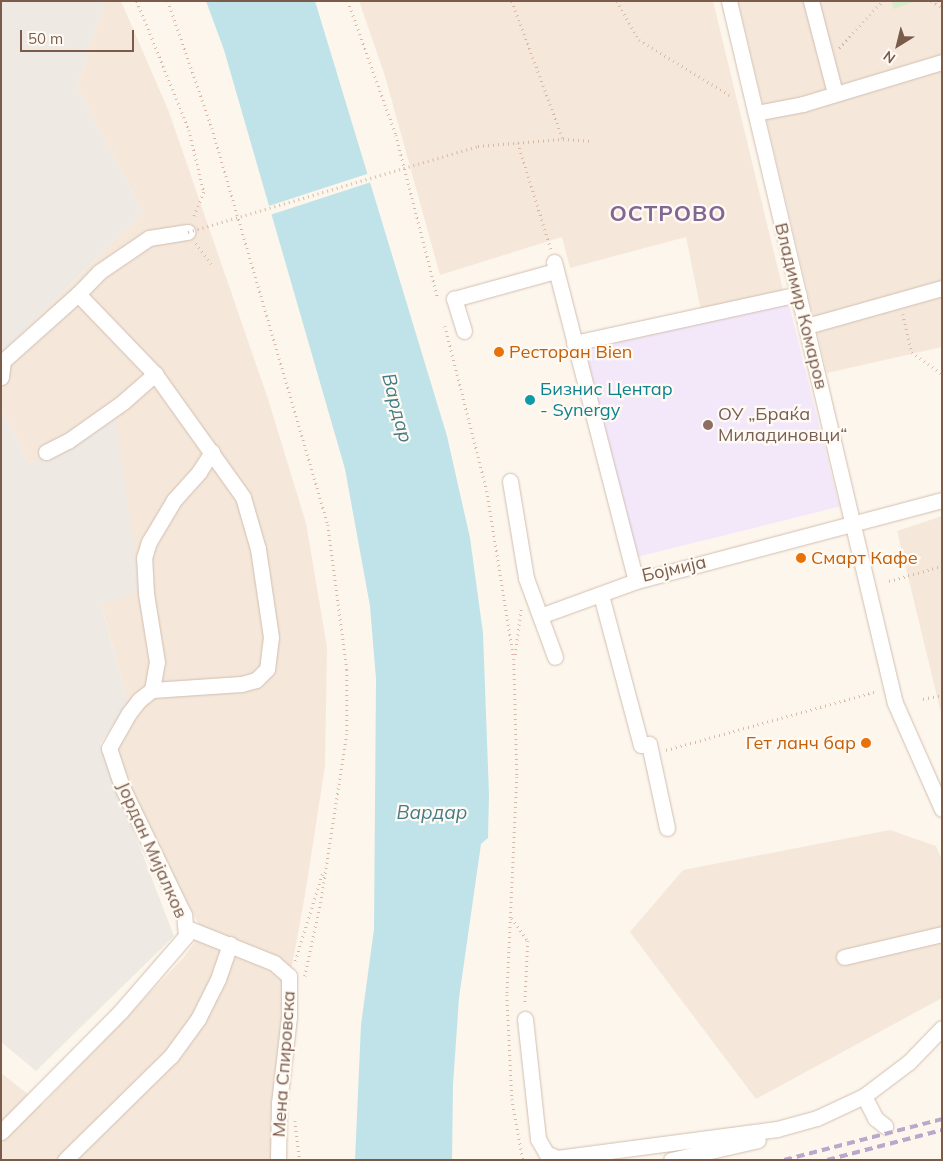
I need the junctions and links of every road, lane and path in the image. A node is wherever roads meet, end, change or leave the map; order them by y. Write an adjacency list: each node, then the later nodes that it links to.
1 (137, 1): 19 (path)
2 (168, 1): 59 (path)
3 (348, 1): 26 (path)
4 (512, 1): 16 (path)
5 (617, 1): 14 (path)
6 (728, 1): 15 (street, Владимир Комаров)
7 (811, 1): 12 (street)
8 (882, 1): 12 (path)
9 (931, 1): 10 (path)
10 (942, 8)
11 (942, 62): 13 (street)
12 (826, 63): 13 (street)
13 (835, 93): 15 (street)
14 (731, 96)
15 (756, 113): 24 (street, Владимир Комаров)
16 (563, 139): 17 (path); 18 (path)
17 (592, 142)
18 (518, 143): 19 (path, bridge); 21 (path)
19 (188, 232): 20 (path); 23 (street)
20 (212, 264)
21 (555, 266): 29 (street); 30 (street, Бојмија)
22 (942, 288): 25 (street)
23 (78, 294): 31 (street); 33 (street)
24 (799, 294): 28 (street, Владимир Комаров); 30 (street)
25 (900, 300): 28 (street); 32 (path)
26 (439, 302)
27 (444, 321): 46 (path)
28 (807, 326): 38 (street, Владимир Комаров)
29 (464, 331)
30 (574, 343): 41 (street, Бојмија)
31 (155, 374): 34 (street); 35 (street)
32 (942, 374)
33 (1, 377)
34 (46, 452)
35 (212, 452): 48 (street); 48 (street)
36 (510, 481): 44 (street)
37 (942, 500): 38 (street, Бојмија)
38 (851, 523): 41 (street, Бојмија); 47 (street, Владимир Комаров)
39 (942, 566): 40 (path)
40 (889, 580)
41 (636, 581): 42 (street)
42 (601, 595): 44 (street); 51 (street)
43 (522, 605): 46 (path)
44 (540, 616): 45 (street)
45 (555, 657)
46 (514, 659): 54 (path)
47 (891, 687): 51 (path); 52 (street, Владимир Комаров)
48 (152, 690): 55 (street, Јордан Мијалков)
49 (942, 695): 50 (path)
50 (923, 699)
51 (651, 754): 53 (street)
52 (942, 809)
53 (667, 828)
54 (512, 916): 60 (path); 68 (path)
55 (187, 928): 57 (street, Мена Спировска); 65 (street, Јордан Мијалков)
56 (942, 934): 58 (street)
57 (230, 944): 59 (street, Мена Спировска); 66 (street)
58 (844, 957)
59 (289, 976): 67 (street, Мена Спировска)
60 (525, 1019): 64 (street)
61 (942, 1028): 62 (street)
62 (864, 1096): 63 (street); 64 (street)
63 (885, 1126)
64 (762, 1131): 69 (street)
65 (1, 1132)
66 (65, 1160)
67 (278, 1160)
68 (523, 1160)
69 (671, 1160)

